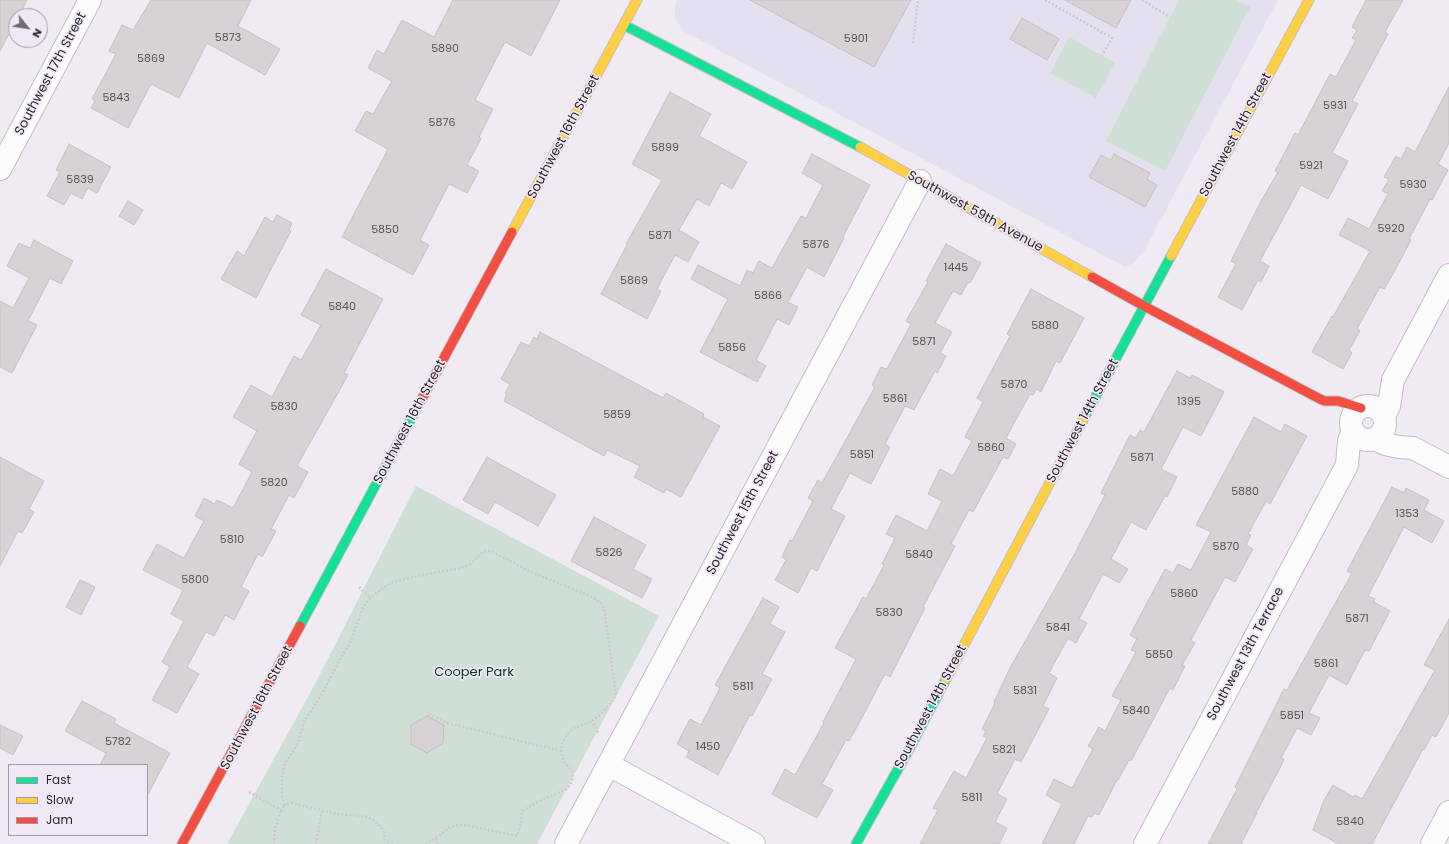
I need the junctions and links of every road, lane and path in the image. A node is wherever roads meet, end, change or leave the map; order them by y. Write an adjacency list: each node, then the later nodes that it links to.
1 (90, 0): 11 (street, Southwest 17th Street)
2 (637, 0): 8 (street, Southwest 16th Street)
3 (918, 0): 9 (path)
4 (1045, 0): 10 (path)
5 (1142, 0): 7 (path)
6 (1309, 0): 14 (street, Southwest 14th Street)
7 (1170, 17)
8 (624, 25): 12 (street, Southwest 59th Avenue); 32 (street, Southwest 16th Street)
9 (913, 43)
10 (1102, 56)
11 (0, 169)
12 (920, 181): 14 (street, Southwest 59th Avenue); 24 (street, Southwest 15th Street)
13 (1449, 275): 16 (street, Southwest 13th Terrace)
14 (1144, 306): 15 (street, Southwest 59th Avenue); 31 (street, Southwest 14th Street)
15 (1325, 401): 16 (street, Southwest 59th Avenue)
16 (1368, 424): 17 (street, Southwest 59th Avenue); 40 (street, Southwest 13th Terrace)
17 (1449, 467)
18 (360, 587): 19 (path)
19 (370, 598): 21 (path); 26 (path)
20 (429, 714): 23 (path)
21 (592, 720): 22 (path); 23 (path)
22 (600, 738)
23 (561, 751): 30 (path)
24 (609, 765): 38 (street, Southwest 15th Street); 39 (street)
25 (249, 792): 27 (path)
26 (285, 805): 27 (path); 28 (path)
27 (281, 810): 33 (path)
28 (322, 811): 34 (path); 35 (path)
29 (1449, 812): 41 (street)
30 (436, 838): 36 (path); 37 (path)
31 (857, 843)
32 (182, 844)
33 (274, 844)
34 (316, 844)
35 (394, 844)
36 (426, 844)
37 (437, 844)
38 (566, 844)
39 (754, 844)
40 (1144, 844)
41 (1432, 844)

